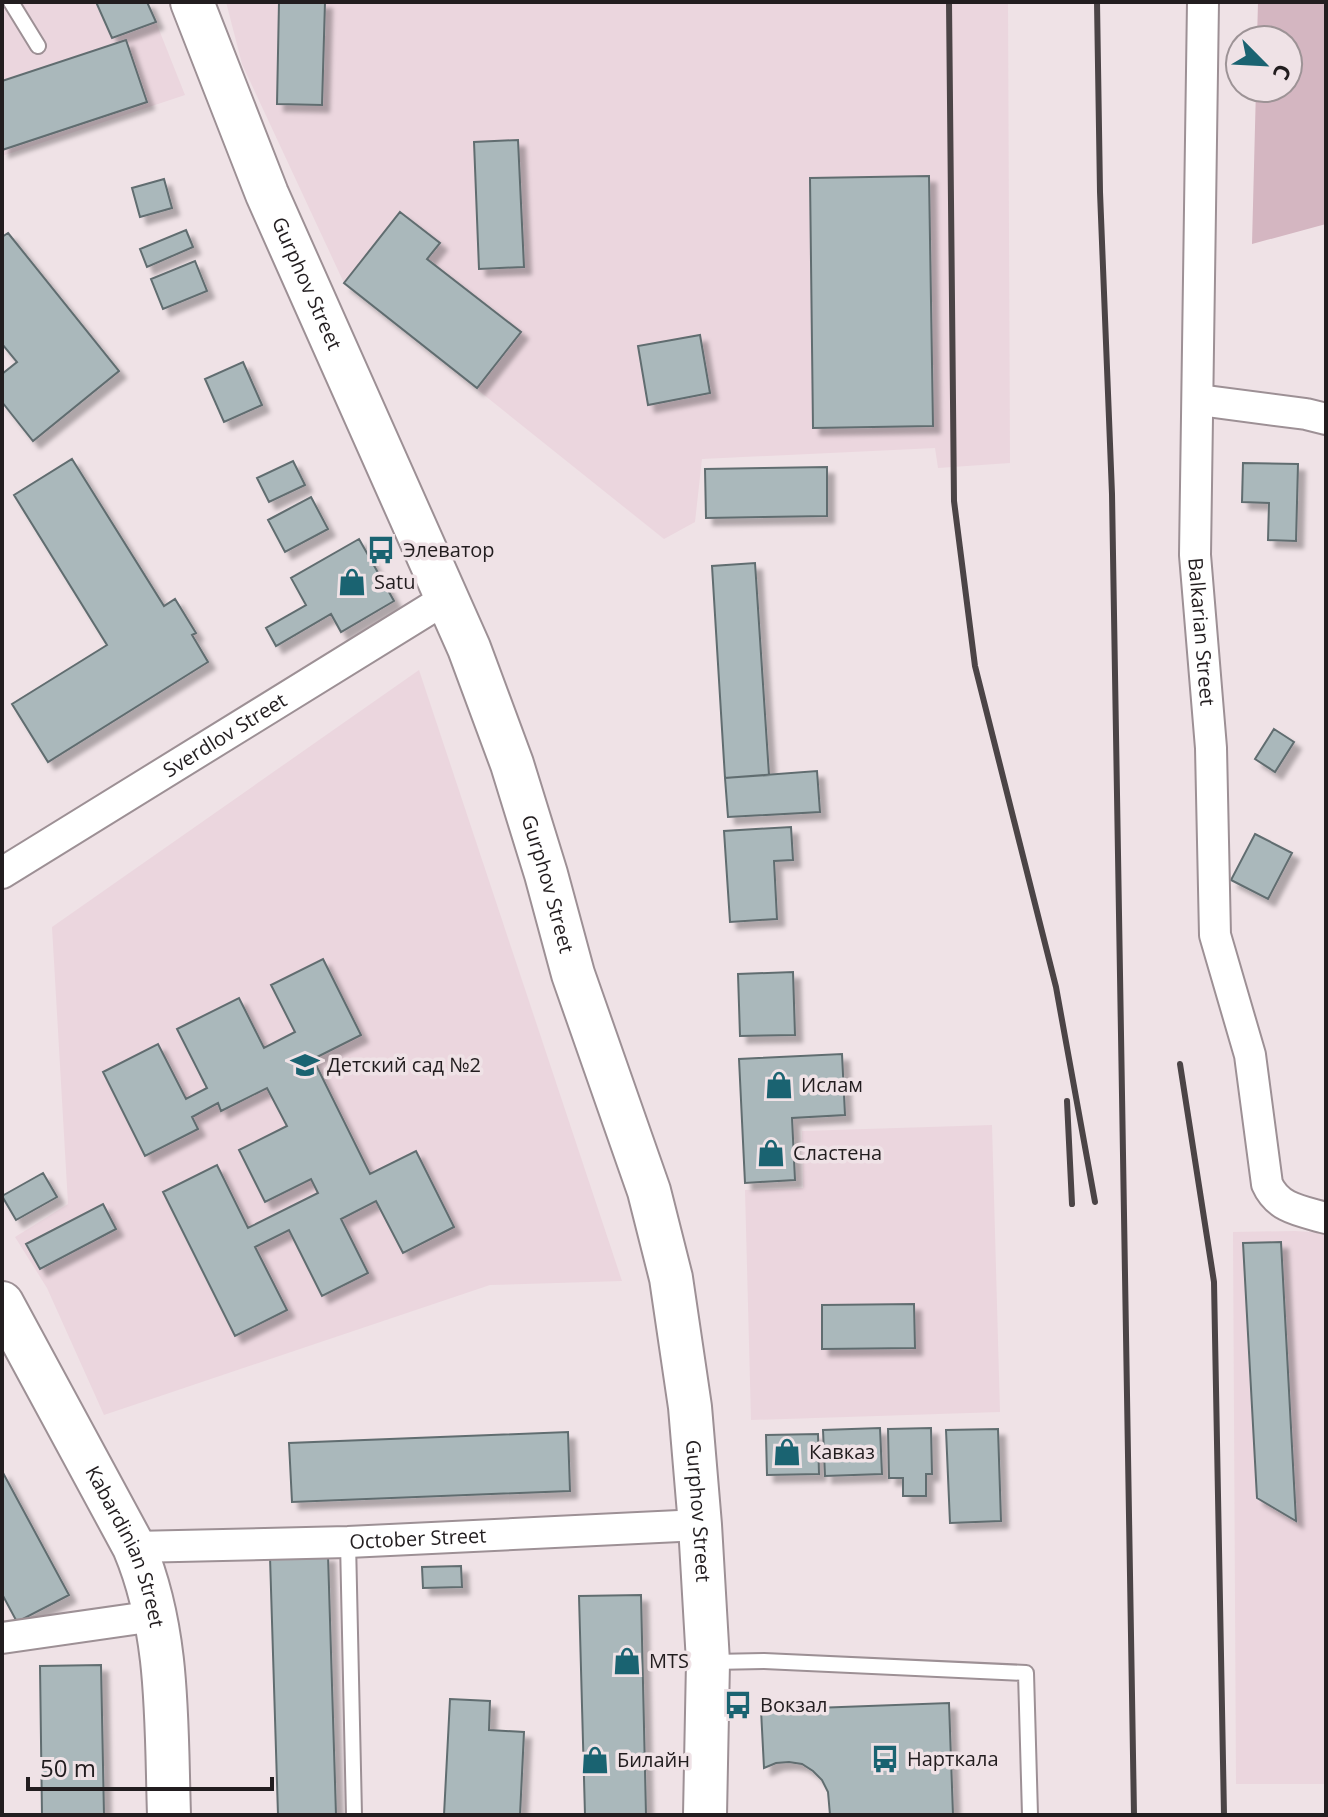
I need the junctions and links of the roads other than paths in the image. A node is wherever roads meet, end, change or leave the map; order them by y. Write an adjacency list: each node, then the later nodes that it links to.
1 (11, 2): 4 (lane)
2 (192, 2): 7 (street, Gurphov Street)
3 (1203, 2): 5 (street, Balkarian Street)
4 (38, 46)
5 (1199, 400): 6 (street); 9 (street, Balkarian Street)
6 (1326, 419)
7 (447, 598): 8 (street, Sverdlov Street); 11 (street, Gurphov Street)
8 (2, 873)
9 (1326, 1218)
10 (2, 1303): 13 (street, Kabardinian Street)
11 (700, 1525): 12 (street, October Street); 16 (street, Gurphov Street)
12 (348, 1542): 13 (street, October Street); 18 (lane)
13 (134, 1547): 14 (street, Kabardinian Street)
14 (155, 1616): 15 (street); 17 (street, Kabardinian Street)
15 (2, 1638)
16 (708, 1662): 19 (street, Gurphov Street); 20 (lane)
17 (169, 1815)
18 (354, 1815)
19 (705, 1815)
20 (1030, 1815)

